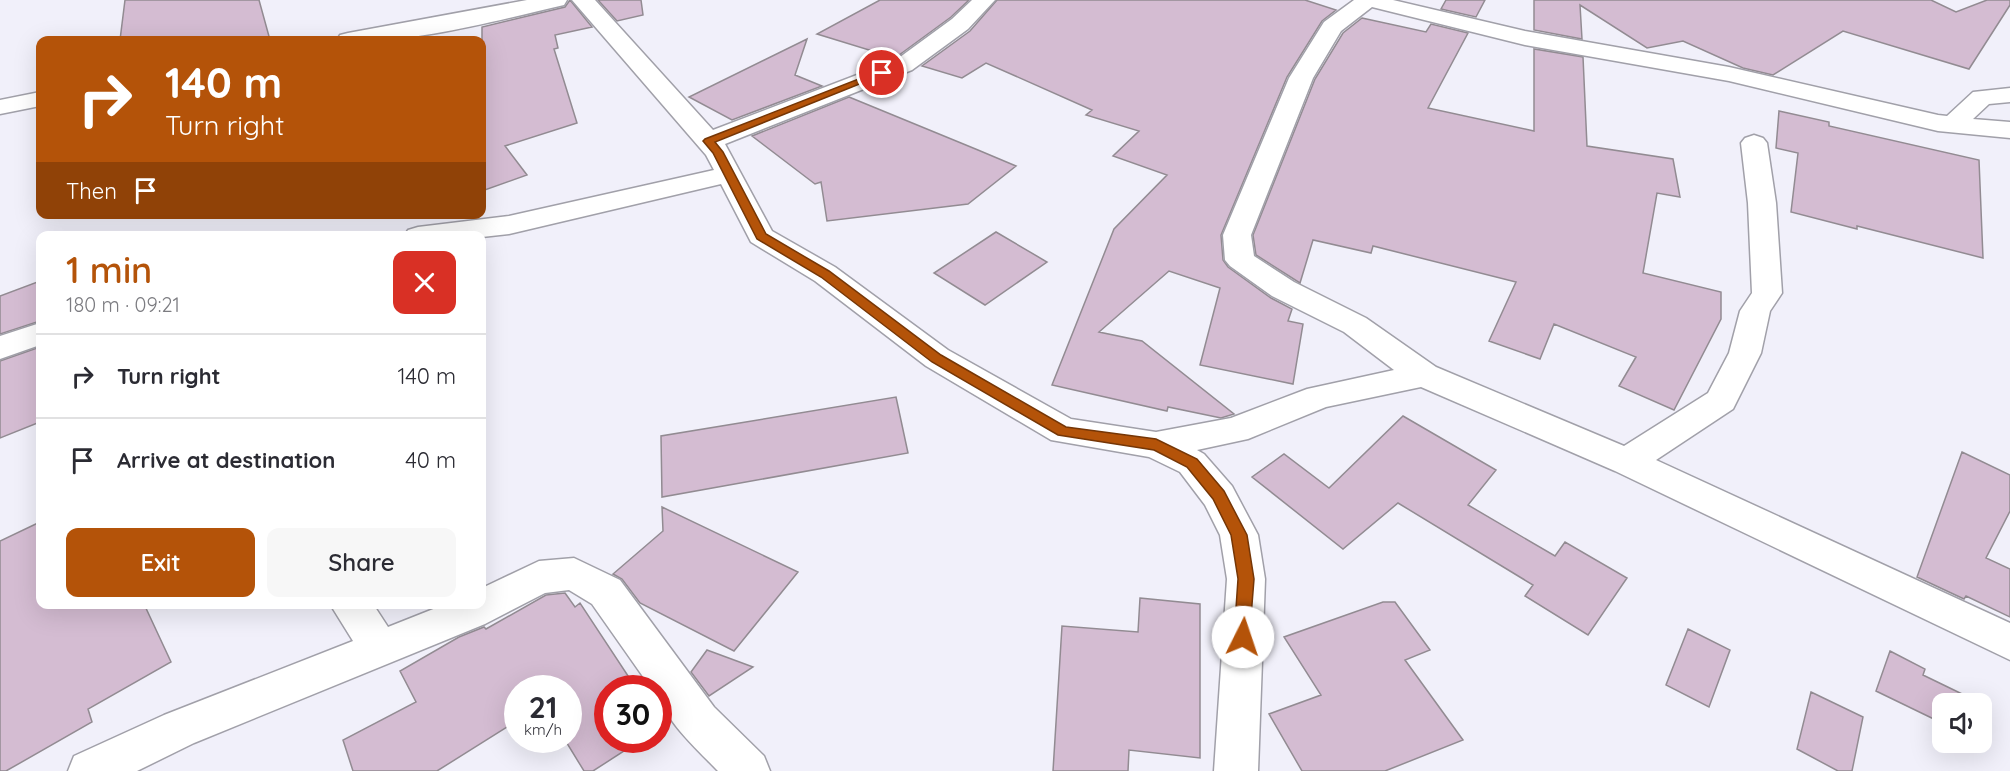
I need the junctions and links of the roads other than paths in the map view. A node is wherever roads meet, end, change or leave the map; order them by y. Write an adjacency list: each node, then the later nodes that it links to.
1 (555, 0): 6 (street)
2 (583, 0): 12 (street)
3 (984, 0): 12 (street)
4 (1425, 0): 5 (street)
5 (1379, 3): 10 (street); 18 (street)
6 (371, 36)
7 (2010, 94): 10 (street)
8 (36, 100): 9 (street)
9 (0, 107)
10 (1952, 125): 11 (street)
11 (2010, 130)
12 (708, 141): 14 (street)
13 (1754, 143): 20 (street)
14 (729, 174): 15 (street); 19 (street)
15 (459, 231)
16 (36, 335): 17 (street)
17 (0, 348)
18 (1424, 375): 19 (street); 20 (street)
19 (1156, 445): 28 (street)
20 (1627, 462): 24 (street)
21 (486, 604): 27 (street)
22 (353, 609): 25 (street)
23 (477, 609): 25 (street)
24 (2010, 642)
25 (380, 648): 26 (street)
26 (90, 771)
27 (748, 771)
28 (1236, 771)

